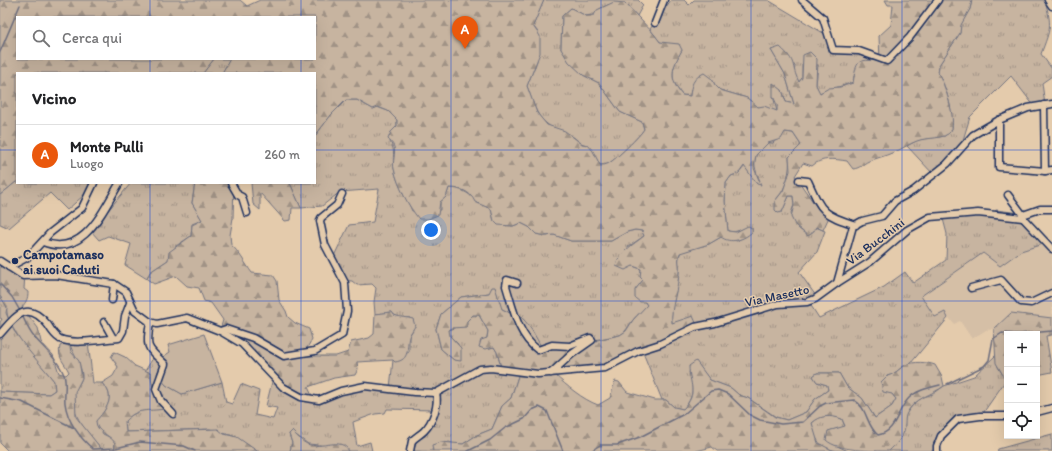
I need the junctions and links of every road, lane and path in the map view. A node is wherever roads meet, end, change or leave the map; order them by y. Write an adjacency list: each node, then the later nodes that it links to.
1 (664, 0): 6 (street)
2 (802, 0): 3 (street)
3 (938, 0)
4 (1048, 0): 5 (street)
5 (1052, 6)
6 (655, 23)
7 (1052, 104): 8 (street)
8 (1044, 105): 9 (street); 11 (street)
9 (999, 120): 12 (street); 22 (street)
10 (1052, 137): 11 (street)
11 (1045, 139): 12 (street)
12 (1049, 170)
13 (799, 180): 22 (street)
14 (94, 184): 23 (street)
15 (119, 184): 23 (street)
16 (232, 184): 20 (street)
17 (342, 194): 36 (street)
18 (1008, 195): 21 (street)
19 (1052, 209): 21 (street, Via Bucchini)
20 (247, 213)
21 (1023, 216): 24 (street); 28 (street, Via Bucchini)
22 (856, 224): 28 (street)
23 (43, 242): 26 (street)
24 (1052, 249)
25 (0, 261): 26 (street)
26 (10, 267): 29 (street)
27 (517, 283): 39 (street)
28 (837, 283): 39 (street, Via Masetto)
29 (114, 284): 32 (street); 33 (street)
30 (971, 288): 31 (street)
31 (1052, 293)
32 (112, 300)
33 (130, 303): 35 (street); 38 (street)
34 (104, 322): 38 (street)
35 (150, 322): 36 (street); 43 (street)
36 (220, 330): 40 (street)
37 (0, 334): 38 (street)
38 (113, 338)
39 (551, 373): 40 (street, Via Masetto)
40 (436, 393): 45 (street)
41 (1052, 408): 42 (street)
42 (1040, 411)
43 (173, 414)
44 (1004, 416): 46 (street)
45 (410, 451)
46 (937, 451)

